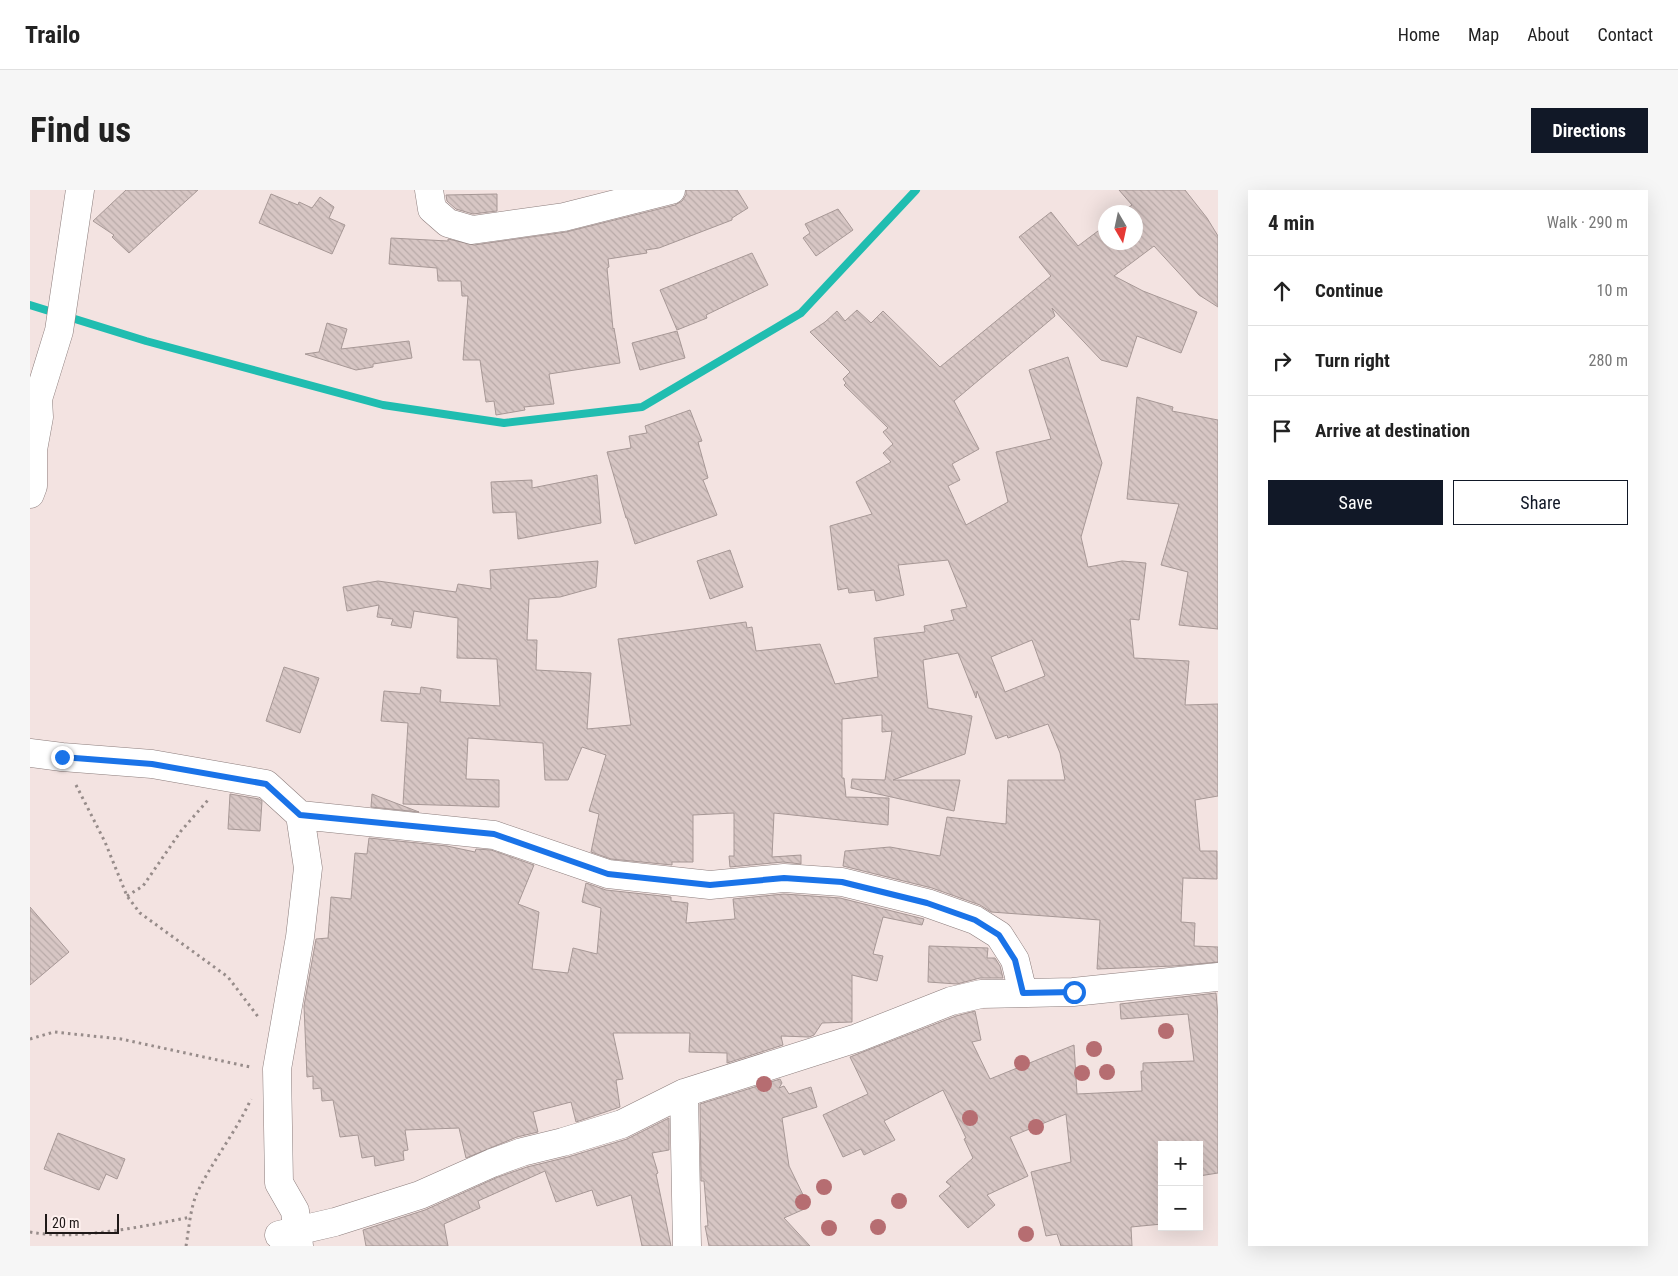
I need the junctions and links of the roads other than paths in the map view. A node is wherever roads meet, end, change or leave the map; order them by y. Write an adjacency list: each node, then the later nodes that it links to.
1 (80, 190): 4 (street)
2 (429, 190): 3 (street)
3 (671, 190)
4 (30, 494)
5 (30, 753): 6 (street)
6 (300, 815): 8 (street); 10 (street)
7 (1218, 977): 8 (street)
8 (1023, 993): 9 (street)
9 (684, 1093): 10 (street); 11 (street)
10 (292, 1237)
11 (687, 1246)

